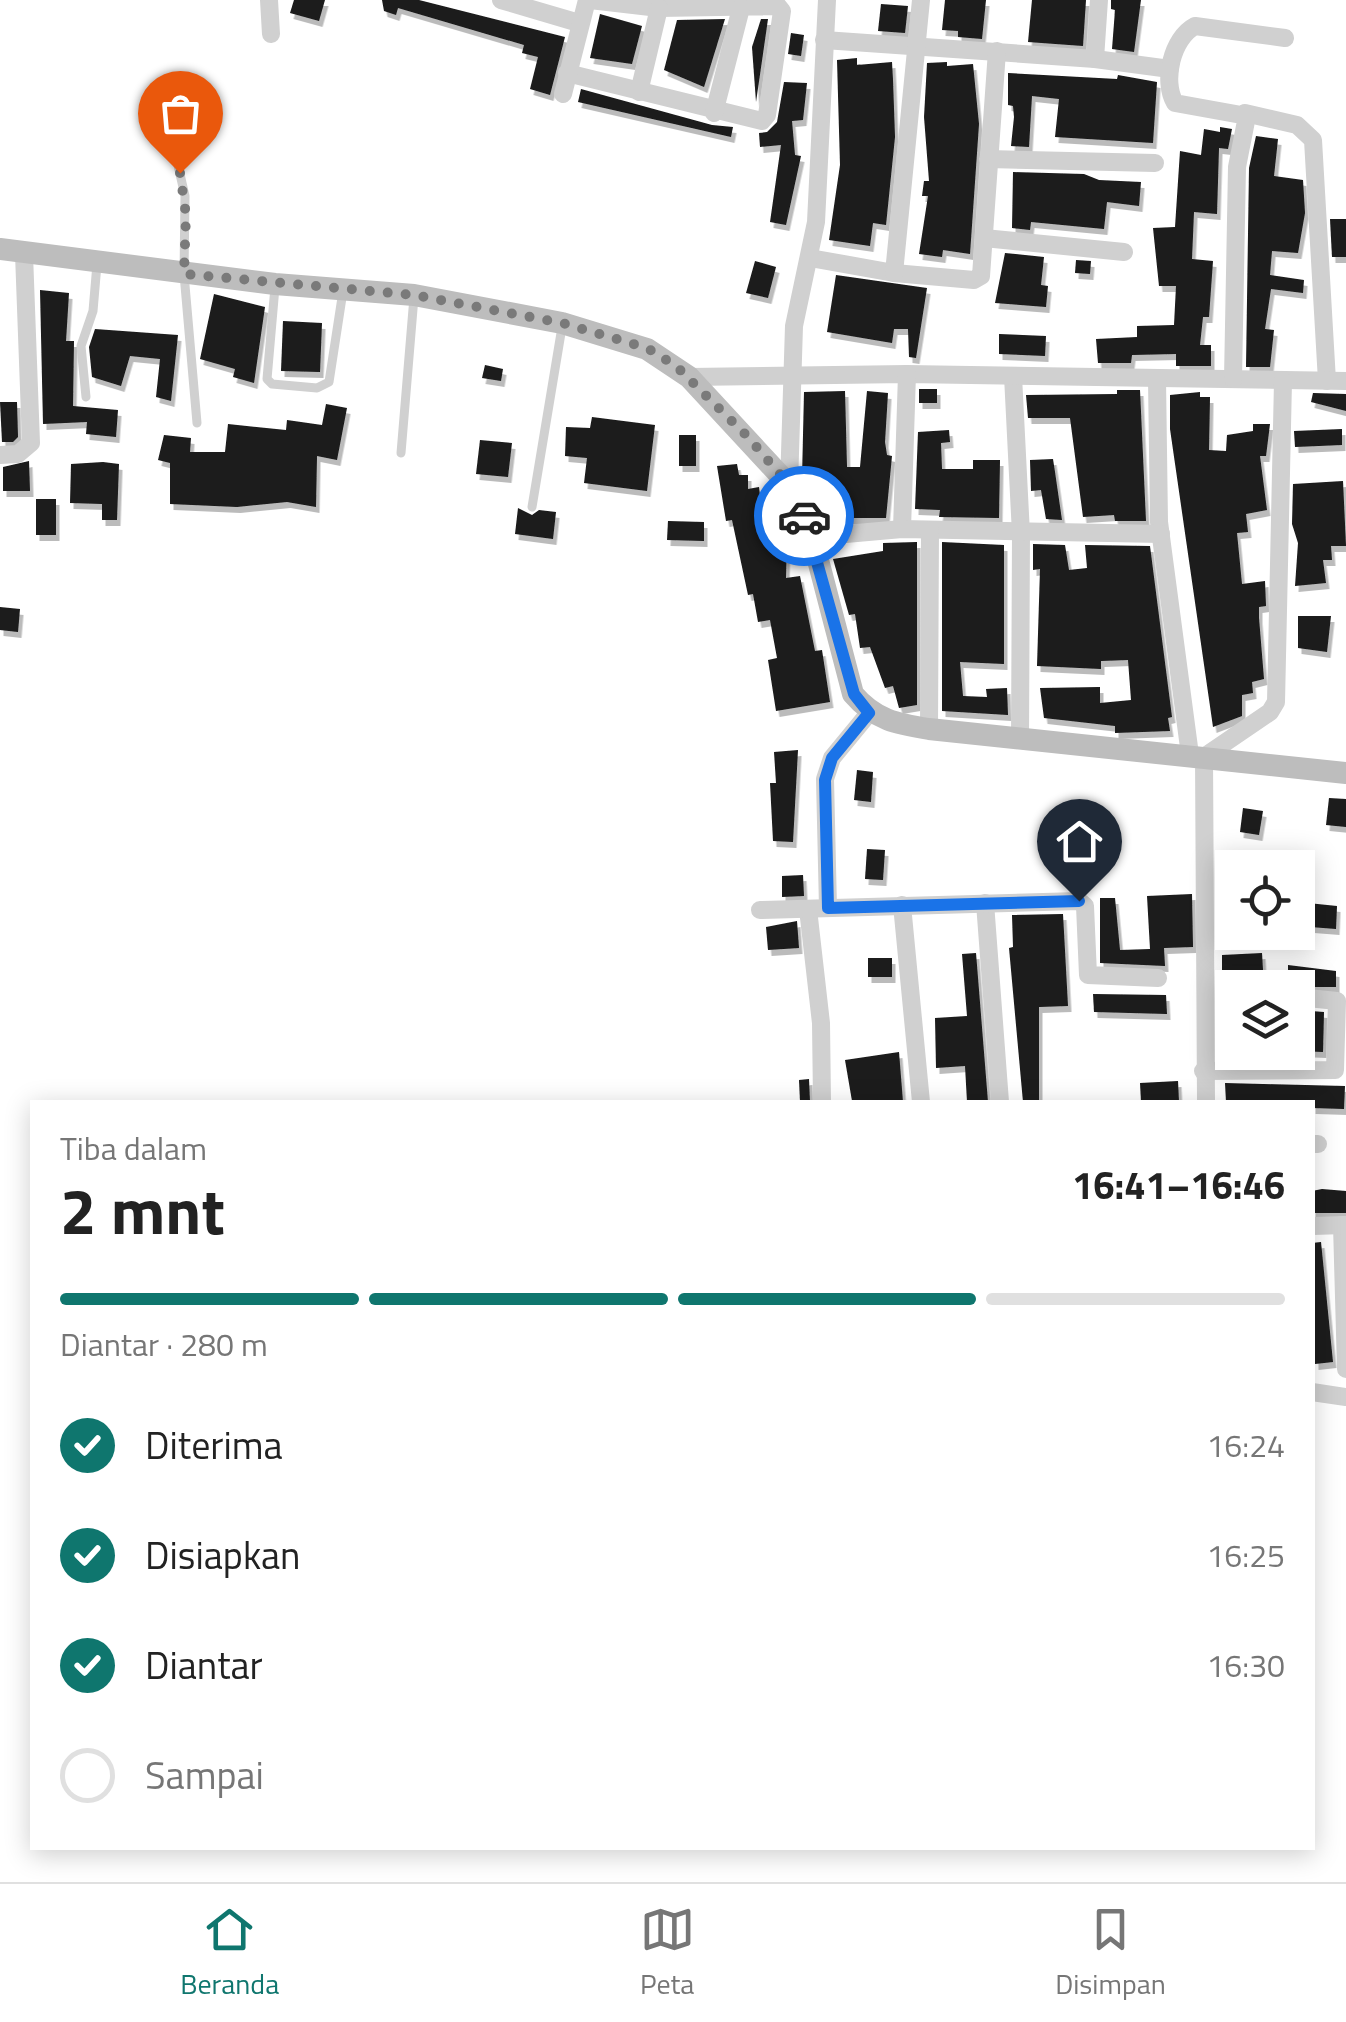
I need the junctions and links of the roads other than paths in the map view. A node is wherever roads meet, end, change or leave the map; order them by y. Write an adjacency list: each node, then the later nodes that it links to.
1 (269, 0): 10 (street)
2 (501, 0): 9 (street)
3 (588, 0): 7 (street); 9 (street)
4 (826, 0): 12 (street)
5 (921, 0): 13 (street)
6 (1098, 0): 15 (street)
7 (659, 8): 8 (street); 18 (street)
8 (740, 8): 20 (street); 20 (street)
9 (579, 23): 17 (street)
10 (271, 34)
11 (1286, 38): 16 (street)
12 (824, 40): 13 (street); 29 (street)
13 (916, 47): 14 (street); 31 (street)
14 (996, 51): 15 (street); 23 (street)
15 (1094, 59): 16 (street)
16 (1170, 70): 21 (street)
17 (567, 72): 18 (street); 19 (street)
18 (639, 92): 20 (street)
19 (563, 94)
20 (714, 113)
21 (1245, 113): 42 (street); 44 (street)
22 (167, 117): 32 (lane)
23 (988, 158): 24 (street); 25 (street)
24 (1155, 163)
25 (984, 238): 27 (street); 31 (street)
26 (0, 249): 28 (main road)
27 (1124, 252)
28 (24, 254): 30 (main road); 48 (street)
29 (810, 258): 31 (street); 38 (street)
30 (97, 264): 32 (main road); 45 (lane)
31 (894, 273)
32 (184, 274): 33 (main road); 46 (lane)
33 (275, 284): 34 (main road); 34 (lane)
34 (343, 289): 35 (main road)
35 (414, 295): 36 (main road); 47 (lane)
36 (562, 323): 40 (main road); 50 (lane)
37 (907, 374): 38 (street); 39 (street); 51 (street)
38 (792, 376): 40 (street); 49 (street)
39 (1013, 376): 41 (street); 53 (street)
40 (688, 377): 49 (main road)
41 (1157, 379): 42 (street); 54 (street)
42 (1232, 379): 43 (street)
43 (1284, 381): 44 (street); 59 (street)
44 (1336, 381)
45 (86, 397)
46 (197, 423)
47 (401, 454)
48 (0, 455)
49 (789, 485): 55 (main road)
50 (532, 507)
51 (902, 530): 52 (street); 55 (street)
52 (930, 530): 53 (street); 57 (street)
53 (1021, 534): 54 (street); 58 (street)
54 (1161, 534): 59 (street)
55 (812, 537): 56 (main road)
56 (869, 713): 57 (main road); 63 (street)
57 (929, 729): 58 (main road)
58 (1020, 739): 59 (main road)
59 (1197, 756): 60 (main road); 68 (street)
60 (1346, 773)
61 (985, 903): 62 (street); 66 (street); 71 (street)
62 (902, 905): 63 (street); 70 (street)
63 (828, 908): 64 (street)
64 (808, 909): 65 (street); 69 (street)
65 (760, 910)
66 (1158, 978)
67 (1315, 999): 68 (street)
68 (1203, 1071): 72 (street)
69 (822, 1100)
70 (921, 1100)
71 (1000, 1100)
72 (1206, 1100)
73 (1344, 1225): 74 (street); 75 (street)
74 (1315, 1226)
75 (1346, 1369)
76 (1315, 1392): 77 (street)
77 (1346, 1397)

